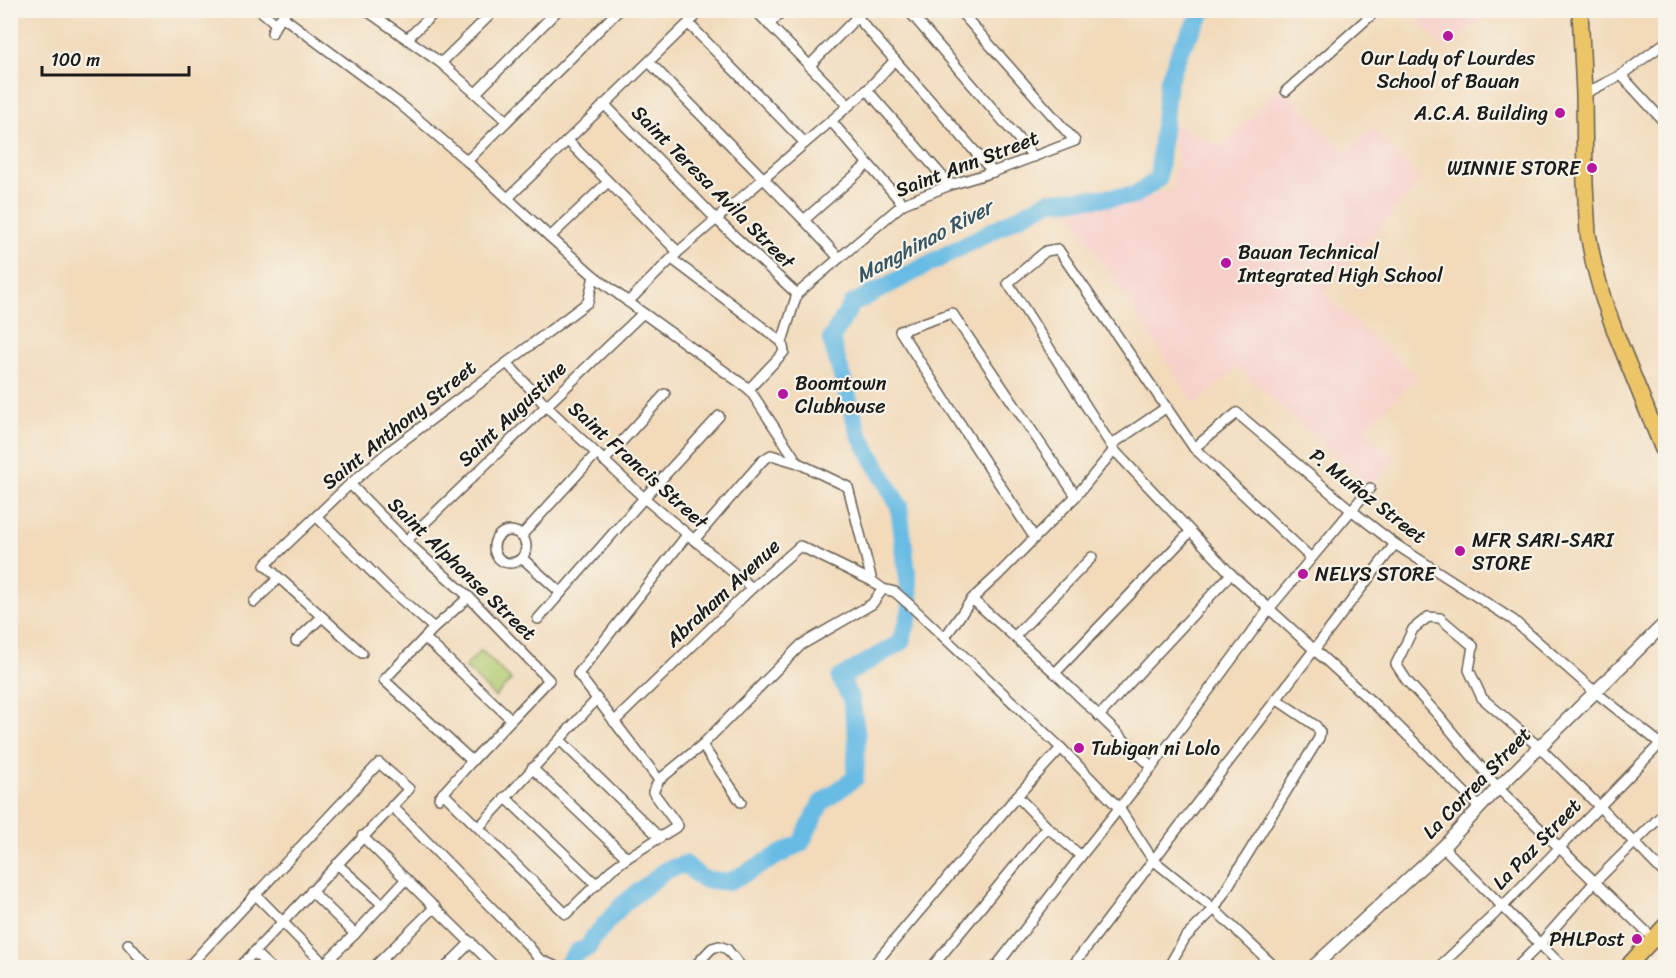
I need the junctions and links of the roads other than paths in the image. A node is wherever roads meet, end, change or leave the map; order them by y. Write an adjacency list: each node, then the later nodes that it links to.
1 (260, 10): 14 (street)
2 (437, 10): 18 (street)
3 (495, 10): 22 (street)
4 (558, 10): 27 (street)
5 (619, 10): 31 (street)
6 (702, 10): 16 (street)
7 (755, 10): 17 (street)
8 (783, 10): 17 (street)
9 (908, 10): 36 (street)
10 (959, 10): 36 (street, Saint Ann Street)
11 (1377, 10): 26 (street)
12 (1580, 10): 28 (main road)
13 (373, 12): 18 (street)
14 (285, 14): 37 (street)
15 (860, 14): 20 (street); 23 (street)
16 (689, 24): 21 (street); 35 (street)
17 (769, 25): 23 (street)
18 (407, 39): 22 (street)
19 (1665, 42): 24 (street)
20 (895, 60): 25 (street); 39 (street)
21 (649, 62): 29 (street); 40 (street)
22 (441, 63): 27 (street)
23 (809, 66): 30 (street)
24 (1621, 75): 28 (street); 33 (street)
25 (867, 90): 30 (street); 42 (street)
26 (1286, 91)
27 (476, 93): 31 (street)
28 (1584, 94): 64 (main road)
29 (604, 104): 34 (street); 45 (street, Saint Teresa Avila Street)
30 (848, 105): 32 (street)
31 (507, 121): 37 (street)
32 (831, 121): 35 (street); 38 (street)
33 (1665, 124)
34 (568, 141): 41 (street); 43 (street)
35 (805, 143): 40 (street)
36 (1034, 157): 39 (street, Saint Ann Street)
37 (467, 161): 43 (street)
38 (868, 164): 44 (street); 46 (street)
39 (993, 172): 42 (street, Saint Ann Street)
40 (763, 180): 45 (street); 46 (street)
41 (608, 182): 47 (street); 48 (street)
42 (950, 185): 44 (street, Saint Ann Street)
43 (507, 199): 47 (street)
44 (903, 204): 49 (street, Saint Ann Street)
45 (717, 220): 48 (street); 51 (street, Saint Teresa Avila Street)
46 (804, 220): 49 (street)
47 (550, 237): 50 (street)
48 (675, 256): 52 (street); 54 (street)
49 (839, 258): 51 (street, Saint Ann Street)
50 (594, 276): 52 (street); 55 (street, Saint Anthony Street)
51 (797, 294): 54 (street)
52 (628, 302): 53 (street)
53 (643, 314): 56 (street); 58 (street, Saint Augustine)
54 (782, 342): 56 (street)
55 (507, 363): 58 (street, Saint Francis Street); 67 (street, Saint Anthony Street)
56 (749, 389): 66 (street)
57 (665, 394): 65 (street)
58 (546, 406): 63 (street, Saint Francis Street); 77 (street, Saint Augustine)
59 (1167, 407): 61 (street); 61 (street); 62 (street)
60 (719, 416): 70 (street)
61 (1112, 447): 69 (street); 73 (street)
62 (1194, 448): 71 (street, P. Muñoz Street); 81 (street)
63 (596, 454): 65 (street, Saint Francis Street); 74 (street)
64 (1665, 457)
65 (604, 462): 70 (street, Saint Francis Street)
66 (798, 463): 76 (street); 84 (street)
67 (350, 484): 72 (street, Saint Anthony Street); 77 (street, Saint Alphonse Street)
68 (1370, 488): 71 (street)
69 (1076, 496): 75 (street); 75 (street)
70 (644, 498): 76 (street, Saint Francis Street); 87 (street)
71 (1351, 510): 78 (street, P. Muñoz Street); 81 (street)
72 (317, 517): 83 (street, Saint Anthony Street); 95 (street)
73 (1190, 532): 82 (street); 102 (street)
74 (521, 536): 80 (street); 80 (street)
75 (1034, 537): 89 (street)
76 (690, 538): 85 (street, Saint Francis Street); 104 (street)
77 (406, 541): 88 (street, Saint Alphonse Street)
78 (1395, 544): 100 (street); 103 (street, P. Muñoz Street)
79 (1092, 556): 96 (street)
80 (522, 558): 87 (street)
81 (1311, 558): 91 (street)
82 (1231, 574): 91 (street); 106 (street)
83 (279, 578): 90 (street); 92 (street)
84 (872, 581): 85 (street, Abraham Avenue); 86 (street)
85 (752, 588): 108 (street, Abraham Avenue)
86 (883, 588): 97 (street); 110 (street)
87 (561, 593): 93 (street)
88 (469, 597): 95 (street); 107 (street, Saint Alphonse Street)
89 (972, 599): 96 (street); 97 (street)
90 (254, 602)
91 (1269, 609): 100 (street); 115 (street)
92 (322, 617): 99 (street); 101 (street)
93 (538, 619)
94 (1665, 622): 103 (street, La Correa Street)
95 (434, 628): 98 (street)
96 (1015, 636): 102 (street)
97 (945, 637): 113 (street)
98 (425, 638): 107 (street); 114 (street)
99 (296, 641)
100 (1315, 649): 105 (street); 125 (street)
101 (362, 652)
102 (1055, 673): 106 (street)
103 (1594, 691): 111 (street, P. Muñoz Street); 112 (street, La Correa Street)
104 (597, 699): 108 (street); 109 (street)
105 (1276, 699): 136 (street); 147 (street)
106 (1099, 716): 115 (street)
107 (511, 719): 114 (street)
108 (614, 722): 117 (street)
109 (560, 740): 116 (street); 130 (street)
110 (702, 745): 117 (street); 121 (street)
111 (1663, 746): 123 (street, La Paz Street)
112 (1539, 747): 118 (street, La Correa Street); 118 (street); 123 (street)
113 (1061, 748): 119 (street); 124 (street)
114 (472, 761): 127 (street)
115 (1152, 767): 124 (street)
116 (532, 768): 120 (street); 135 (street)
117 (659, 780): 130 (street)
118 (1498, 788): 125 (street, La Correa Street); 133 (street)
119 (1017, 796): 128 (street); 169 (street)
120 (505, 797): 127 (street); 141 (street)
121 (741, 802)
122 (392, 806): 129 (street); 143 (street); 157 (street)
123 (1599, 806): 131 (street); 133 (street, La Paz Street)
124 (1119, 808): 134 (street); 136 (street)
125 (1480, 808): 132 (street, La Correa Street)
126 (1665, 811): 131 (street)
127 (479, 827): 141 (street)
128 (1047, 827): 134 (street); 170 (street)
129 (362, 836): 137 (street); 139 (street)
130 (660, 838): 135 (street)
131 (1635, 843): 138 (street); 140 (street)
132 (1443, 847): 145 (street); 175 (street, La Correa Street)
133 (1560, 847): 140 (street); 145 (street, La Paz Street)
134 (1081, 856): 171 (street)
135 (627, 858): 141 (street)
136 (1153, 860): 147 (street); 172 (street)
137 (337, 864): 142 (street); 144 (street)
138 (1665, 875)
139 (406, 879): 144 (street); 146 (street)
140 (1594, 883): 151 (street); 154 (street)
141 (597, 885)
142 (311, 891): 148 (street); 150 (street)
143 (255, 894): 148 (street); 161 (street)
144 (382, 904): 150 (street)
145 (1503, 906): 154 (street); 176 (street, La Paz Street)
146 (435, 907): 152 (street); 164 (street)
147 (1214, 909): 173 (street); 174 (street)
148 (282, 921): 156 (street); 158 (street)
149 (1665, 925): 151 (main road)
150 (355, 934): 158 (street)
151 (1652, 939): 155 (street); 179 (main road)
152 (471, 942): 165 (street); 166 (street)
153 (128, 944): 160 (street)
154 (1540, 944): 177 (street); 178 (street)
155 (1665, 951)
156 (254, 952): 162 (street); 163 (street)
157 (537, 963): 159 (street)
158 (326, 966)
159 (557, 966)
160 (149, 968)
161 (187, 968)
162 (238, 968)
163 (271, 968)
164 (373, 968)
165 (445, 968)
166 (496, 968)
167 (693, 968): 168 (street)
168 (742, 968)
169 (872, 968)
170 (932, 968)
171 (995, 968)
172 (1071, 968)
173 (1168, 968)
174 (1276, 968)
175 (1312, 968)
176 (1438, 968)
177 (1516, 968)
178 (1564, 968)
179 (1626, 968)

